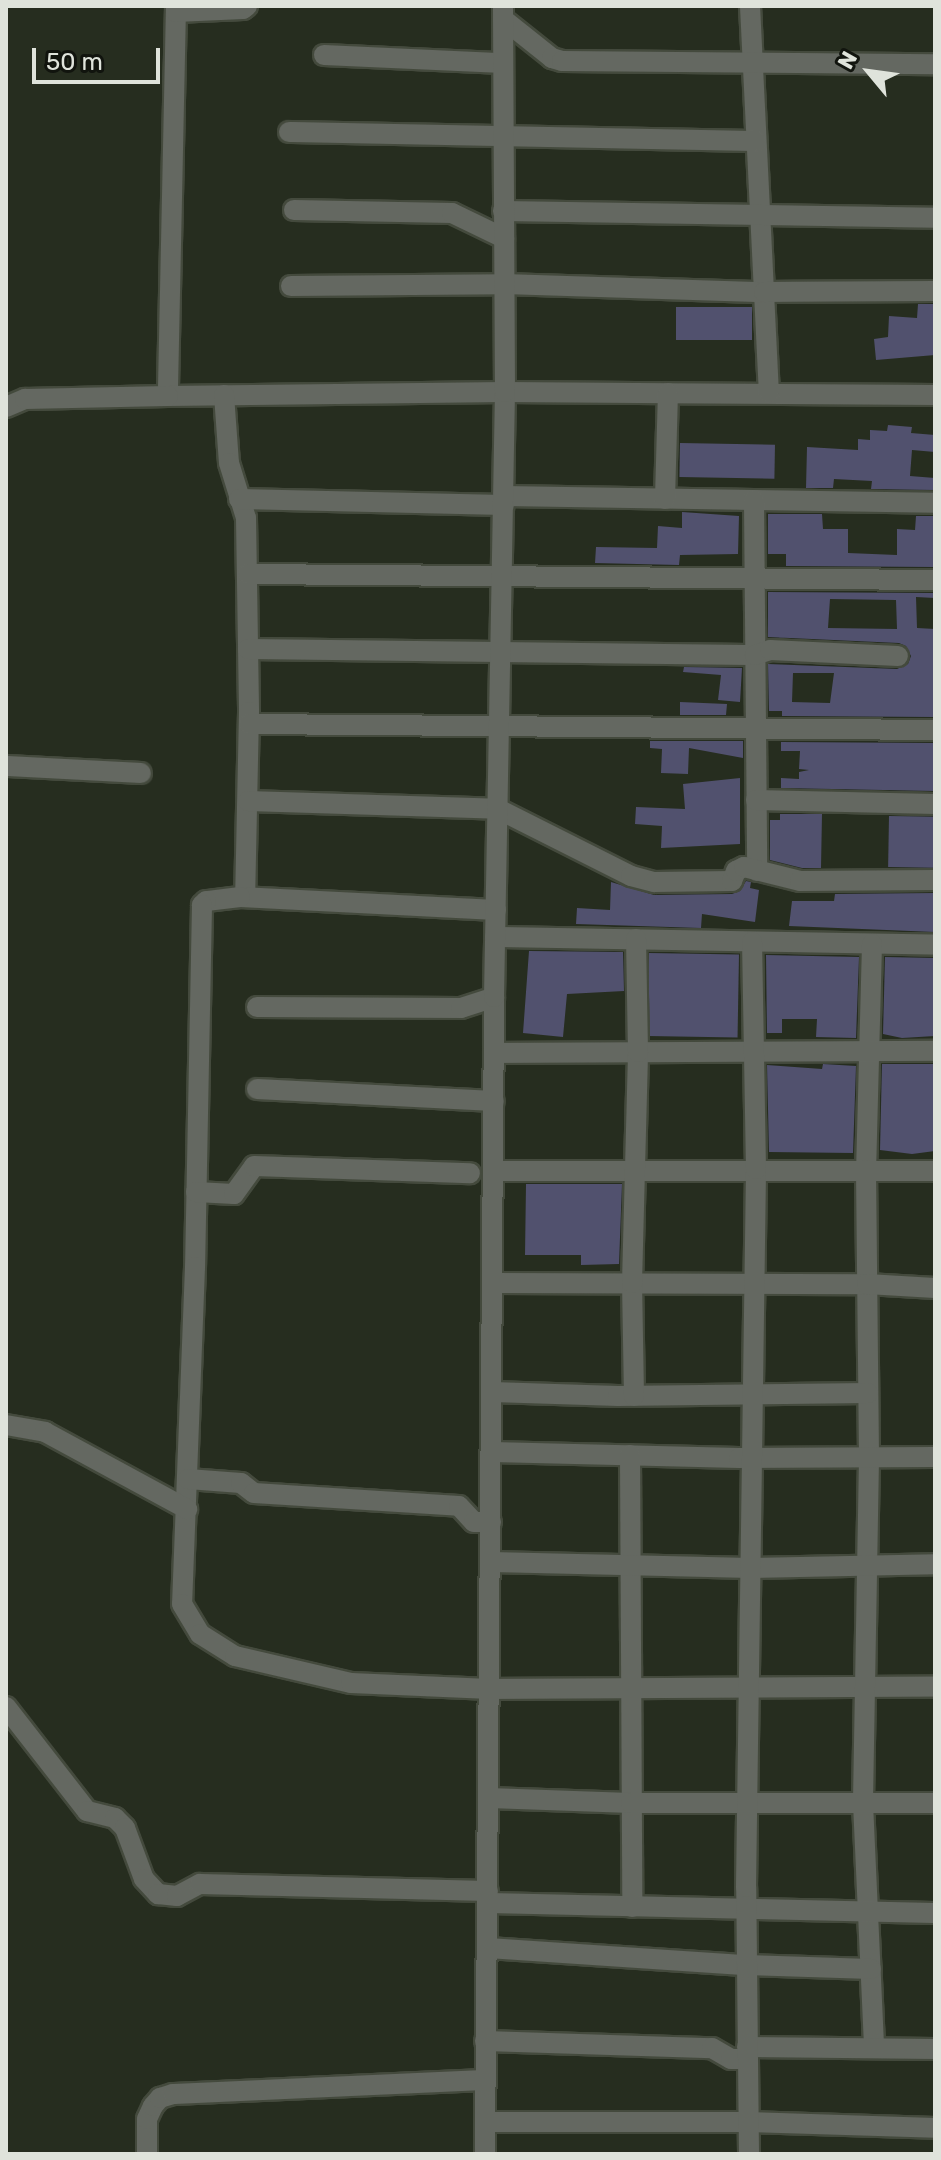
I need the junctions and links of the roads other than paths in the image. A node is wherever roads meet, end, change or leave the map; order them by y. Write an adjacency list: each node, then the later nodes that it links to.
1 (247, 6): 3 (street)
2 (750, 6): 6 (street)
3 (176, 9): 26 (street)
4 (503, 12): 6 (street); 7 (street)
5 (324, 55): 7 (street)
6 (751, 60): 8 (street); 11 (street)
7 (503, 63): 10 (street)
8 (935, 64)
9 (289, 132): 10 (street)
10 (503, 134): 11 (street); 13 (street)
11 (756, 141): 14 (street)
12 (294, 210): 16 (street)
13 (503, 211): 14 (street); 16 (street)
14 (760, 215): 15 (street); 20 (street)
15 (935, 218)
16 (504, 238): 17 (street)
17 (504, 284): 18 (street); 20 (street); 21 (street)
18 (291, 286)
19 (935, 291): 20 (street)
20 (764, 292): 23 (street)
21 (505, 392): 22 (street); 24 (street); 30 (street)
22 (668, 393): 23 (street); 29 (street)
23 (769, 393): 25 (street)
24 (224, 395): 26 (street); 28 (street)
25 (935, 395)
26 (168, 396): 27 (street)
27 (6, 407)
28 (239, 499): 30 (street); 33 (street)
29 (665, 499): 30 (street); 31 (street)
30 (504, 500): 35 (street)
31 (754, 500): 32 (street); 34 (street)
32 (935, 503)
33 (248, 574): 35 (street); 37 (street)
34 (754, 577): 35 (street); 36 (street); 39 (street)
35 (503, 578): 38 (street)
36 (935, 580)
37 (248, 649): 38 (street); 41 (street)
38 (501, 651): 39 (street); 42 (street)
39 (755, 655): 40 (street); 43 (street)
40 (898, 656)
41 (249, 724): 42 (street); 48 (street)
42 (499, 728): 43 (street); 50 (street)
43 (754, 729): 44 (street); 47 (street)
44 (935, 730)
45 (6, 766): 46 (street)
46 (141, 773)
47 (756, 800): 49 (street); 51 (street)
48 (248, 801): 50 (street); 53 (street)
49 (935, 804)
50 (498, 809): 51 (street); 54 (street)
51 (757, 871): 52 (street)
52 (935, 880)
53 (245, 897): 54 (street); 75 (street)
54 (496, 910): 55 (street)
55 (495, 937): 56 (street); 60 (street)
56 (636, 939): 57 (street); 65 (street)
57 (752, 942): 58 (street); 62 (street)
58 (872, 944): 59 (street); 63 (street)
59 (935, 945)
60 (494, 997): 61 (street); 66 (street)
61 (257, 1007)
62 (753, 1050): 63 (street); 65 (street); 69 (street)
63 (869, 1050): 64 (street); 71 (street)
64 (935, 1051)
65 (638, 1052): 66 (street); 70 (street)
66 (494, 1053): 68 (street)
67 (257, 1089): 68 (street)
68 (494, 1101): 72 (street)
69 (756, 1169): 70 (street); 71 (street); 78 (street)
70 (634, 1170): 72 (street); 77 (street)
71 (866, 1170): 73 (street); 79 (street)
72 (495, 1171): 76 (street)
73 (935, 1171)
74 (470, 1173): 75 (street)
75 (196, 1192): 91 (street)
76 (493, 1283): 77 (street); 81 (street)
77 (632, 1283): 78 (street); 84 (street)
78 (755, 1284): 79 (street); 83 (street)
79 (867, 1284): 80 (street); 82 (street)
80 (935, 1288)
81 (492, 1392): 84 (street); 86 (street)
82 (868, 1393): 83 (street); 90 (street)
83 (752, 1394): 84 (street); 89 (street)
84 (634, 1396)
85 (6, 1425): 92 (street)
86 (492, 1452): 87 (street); 93 (street)
87 (630, 1455): 89 (street); 96 (street)
88 (935, 1457): 90 (street)
89 (750, 1458): 90 (street); 98 (street)
90 (869, 1458): 97 (street)
91 (188, 1479): 92 (street); 93 (street)
92 (187, 1509): 103 (street)
93 (491, 1522): 94 (street)
94 (491, 1562): 96 (street); 103 (street)
95 (935, 1564): 97 (street)
96 (630, 1565): 98 (street); 101 (street)
97 (866, 1566): 98 (street); 100 (street)
98 (751, 1568): 99 (street)
99 (749, 1686): 100 (street); 101 (street); 109 (street)
100 (864, 1686): 102 (street); 107 (street)
101 (632, 1687): 103 (street); 106 (street)
102 (935, 1687)
103 (490, 1689): 105 (street)
104 (6, 1707): 110 (street)
105 (489, 1798): 106 (street); 110 (street)
106 (631, 1803): 109 (street); 111 (street)
107 (863, 1803): 108 (street); 109 (street); 113 (street)
108 (935, 1803)
109 (747, 1804): 112 (street)
110 (488, 1897): 111 (street); 115 (street)
111 (632, 1907): 112 (street)
112 (746, 1910): 113 (street); 116 (street)
113 (868, 1912): 114 (street); 117 (street)
114 (935, 1913)
115 (488, 1948): 116 (street); 118 (street)
116 (746, 1965): 117 (street); 121 (street)
117 (871, 1969): 119 (street)
118 (485, 2041): 121 (street); 122 (street)
119 (874, 2048): 120 (street); 121 (street)
120 (935, 2049)
121 (747, 2053): 124 (street)
122 (485, 2080): 123 (street); 126 (street)
123 (486, 2122): 124 (street); 127 (street)
124 (748, 2122): 125 (street); 128 (street)
125 (935, 2128)
126 (147, 2154)
127 (485, 2154)
128 (749, 2154)

